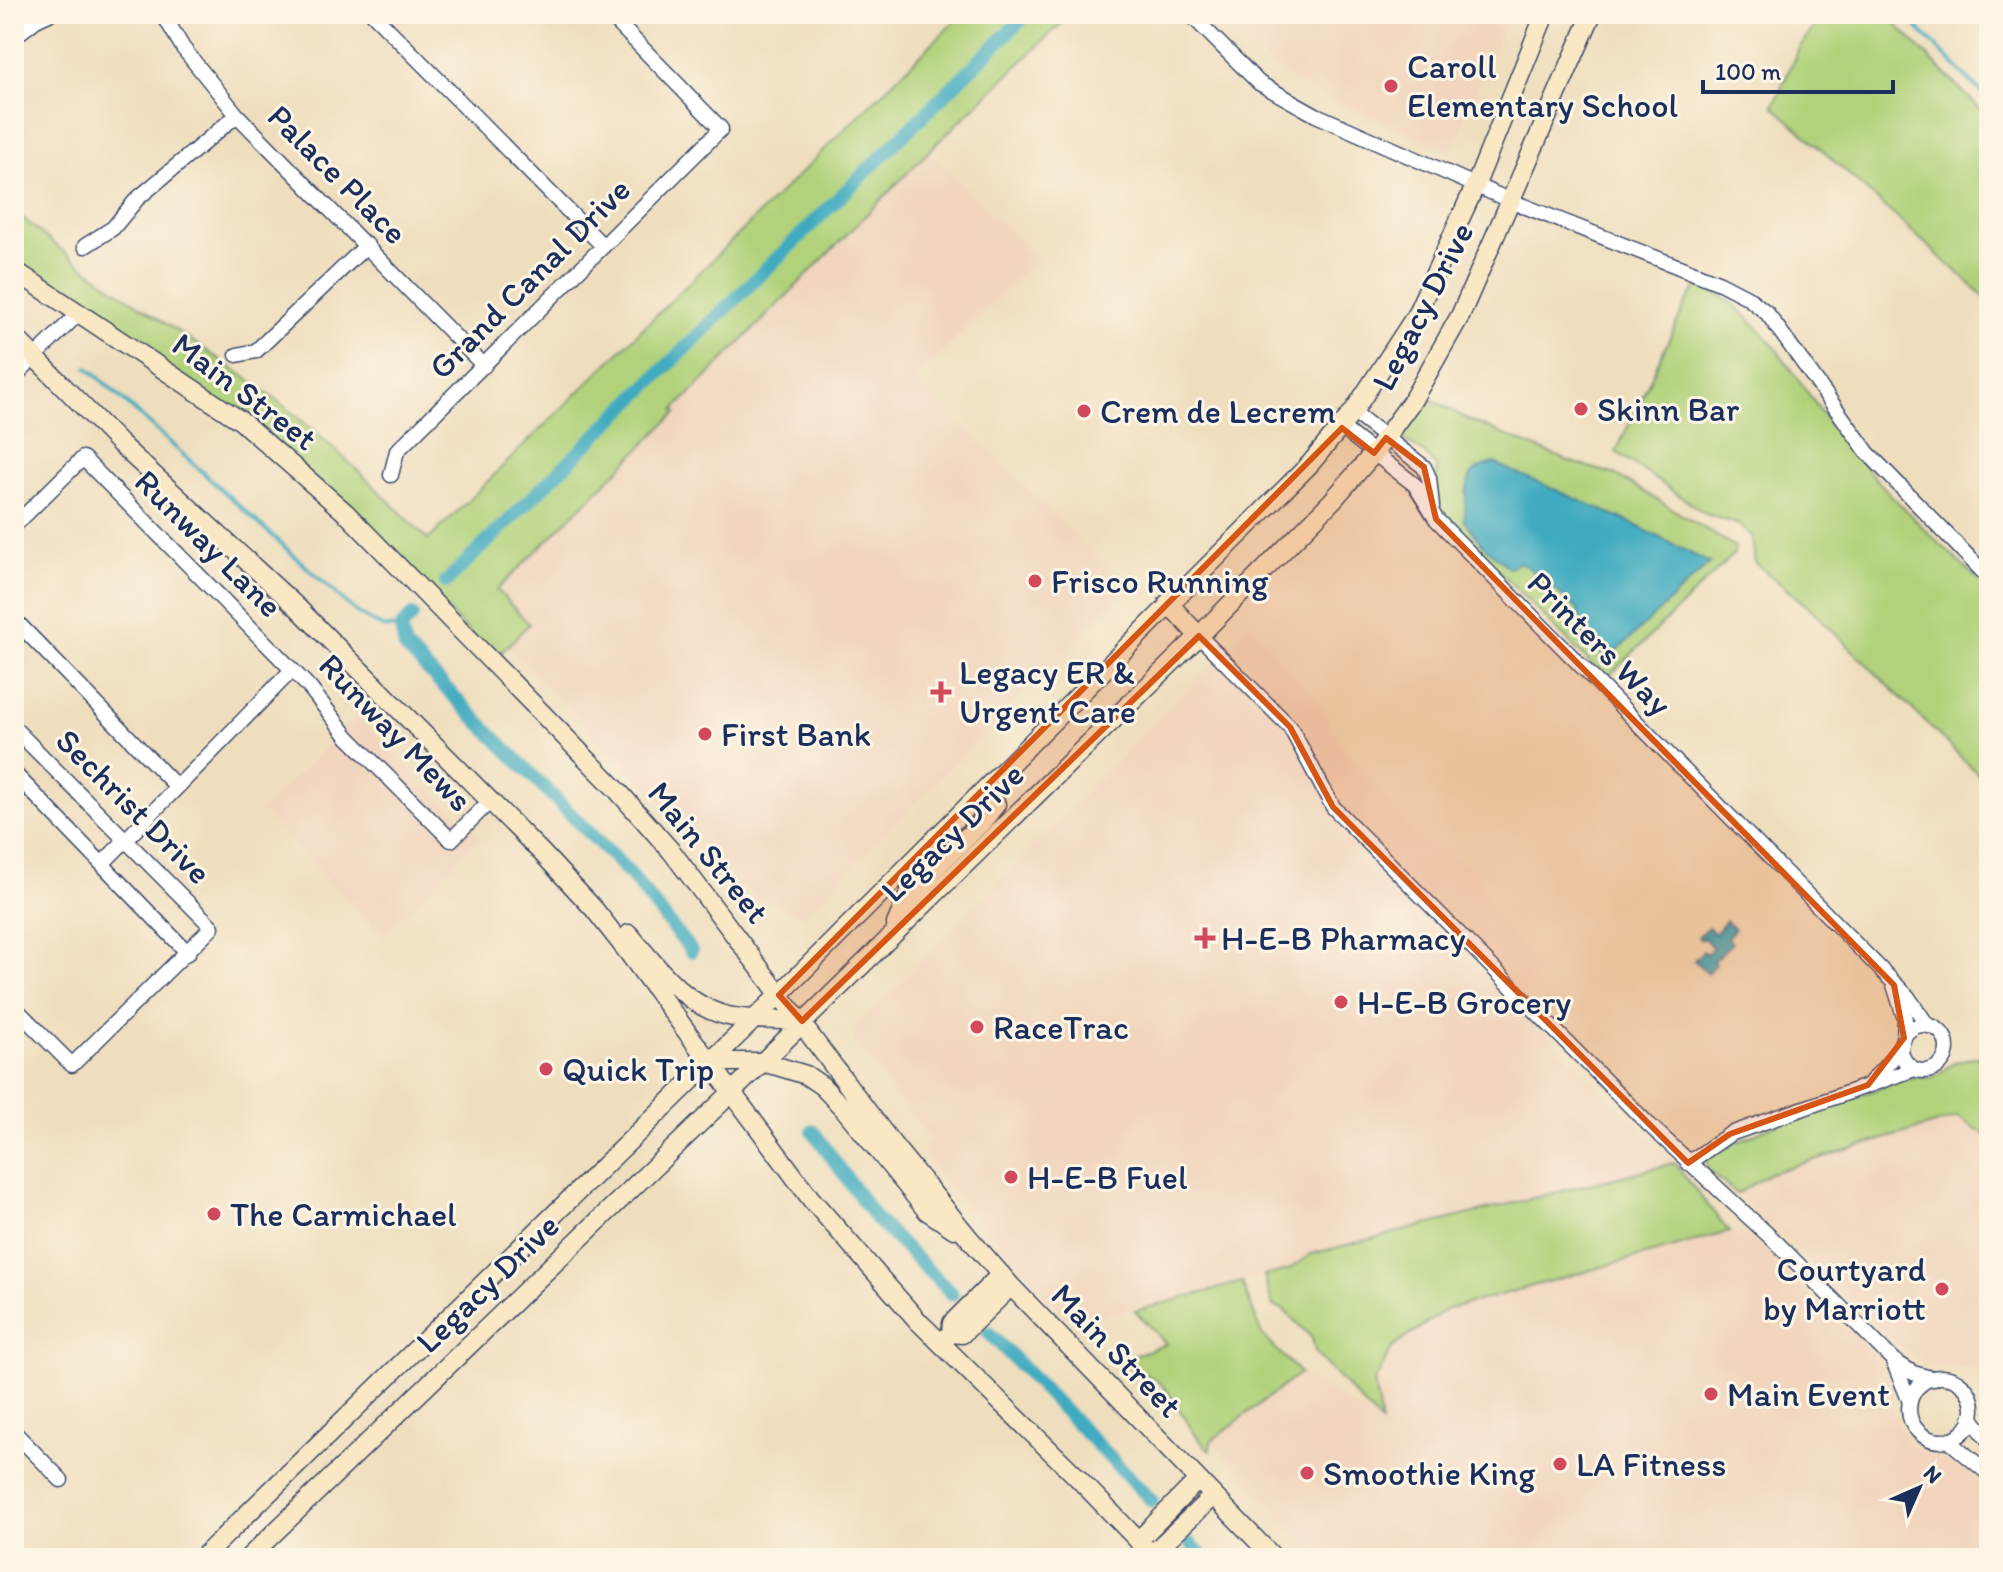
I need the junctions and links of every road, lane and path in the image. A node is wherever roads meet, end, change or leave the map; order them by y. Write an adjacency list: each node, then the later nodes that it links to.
1 (49, 14): 8 (street)
2 (163, 14): 9 (street, Palace Place)
3 (373, 14): 14 (street)
4 (609, 14): 14 (street, Grand Canal Drive)
5 (1190, 14): 10 (street)
6 (1545, 14): 10 (main road, Legacy Drive)
7 (1592, 14): 11 (main road, Legacy Drive)
8 (14, 37)
9 (237, 115): 12 (street, Palace Place); 13 (street)
10 (1476, 184): 11 (street); 22 (main road, Legacy Drive)
11 (1511, 201): 24 (main road, Legacy Drive); 29 (street)
12 (367, 245): 18 (street); 20 (street, Palace Place)
13 (85, 246)
14 (603, 246): 20 (street, Grand Canal Drive)
15 (14, 270): 16 (main road, Main Street)
16 (79, 313): 19 (street); 47 (main road, Main Street)
17 (14, 336): 19 (main road)
18 (237, 355)
19 (35, 357): 21 (street); 38 (main road)
20 (484, 366): 26 (street, Grand Canal Drive)
21 (14, 377)
22 (1353, 412): 23 (main road, Legacy Drive); 24 (street)
23 (1342, 428): 25 (street, Printers Way); 30 (main road, Legacy Drive)
24 (1386, 438): 25 (main road, Legacy Drive); 27 (street)
25 (1374, 453): 27 (street, Printers Way); 32 (main road, Legacy Drive)
26 (391, 475)
27 (1436, 519): 46 (street, Printers Way)
28 (14, 526): 33 (street, Runway Lane)
29 (1989, 578)
30 (1168, 603): 32 (main road); 37 (main road, Legacy Drive)
31 (14, 619): 36 (street)
32 (1199, 636): 40 (main road, Legacy Drive); 58 (street)
33 (292, 670): 36 (street); 38 (street, Runway Mews)
34 (14, 728): 41 (street, Sechrist Drive)
35 (14, 773): 43 (street, Sechrist Drive)
36 (177, 787): 41 (street)
37 (983, 789): 39 (main road); 47 (main road, Legacy Drive)
38 (490, 801): 42 (main road)
39 (996, 804): 40 (main road); 44 (main road)
40 (1010, 820): 44 (main road, Legacy Drive)
41 (125, 840): 43 (street); 45 (street, Sechrist Drive)
42 (543, 854): 49 (main road); 53 (main road)
43 (103, 863): 45 (street, Sechrist Drive)
44 (890, 937): 50 (main road, Legacy Drive)
45 (188, 953): 48 (street)
46 (1894, 985): 51 (street, Printers Way); 52 (street)
47 (779, 995): 49 (main road, Legacy Drive); 50 (main road, Main Street)
48 (14, 1007)
49 (755, 1018): 50 (main road); 53 (main road, Legacy Drive)
50 (802, 1021): 54 (main road, Legacy Drive); 59 (main road, Main Street)
51 (1928, 1026): 52 (street); 55 (street)
52 (1903, 1041): 55 (street); 56 (street)
53 (709, 1062): 54 (main road); 57 (main road); 60 (main road, Legacy Drive)
54 (761, 1062): 57 (main road, Legacy Drive); 59 (main road)
55 (1915, 1069): 56 (street)
56 (1868, 1085): 58 (street)
57 (732, 1092): 62 (main road, Legacy Drive); 63 (main road)
58 (1688, 1163): 64 (street)
59 (969, 1238): 61 (main road, Main Street)
60 (510, 1258): 62 (main road); 71 (main road, Legacy Drive)
61 (1006, 1280): 63 (main road); 75 (main road, Main Street)
62 (534, 1282): 73 (main road, Legacy Drive)
63 (946, 1338): 77 (main road)
64 (1893, 1360): 65 (street); 66 (street)
65 (1934, 1379): 66 (street); 67 (street)
66 (1910, 1402): 69 (street)
67 (1971, 1417): 69 (street); 70 (street)
68 (14, 1432): 74 (street)
69 (1948, 1440): 72 (street)
70 (1989, 1441)
71 (307, 1456): 73 (main road); 78 (main road, Legacy Drive)
72 (1989, 1474)
73 (330, 1479): 79 (main road, Legacy Drive)
74 (61, 1480)
75 (1198, 1480): 76 (main road, Main Street); 77 (main road)
76 (1213, 1496): 77 (main road); 80 (main road, Main Street)
77 (1148, 1551)
78 (202, 1558)
79 (248, 1558)
80 (1274, 1558)

